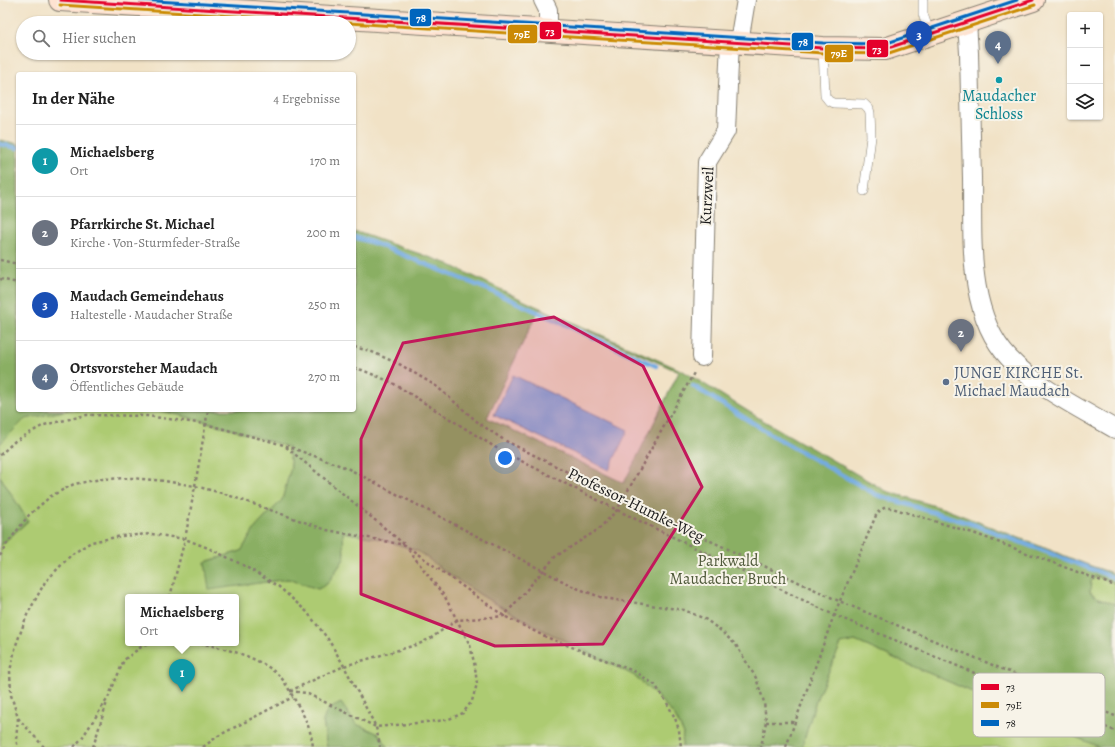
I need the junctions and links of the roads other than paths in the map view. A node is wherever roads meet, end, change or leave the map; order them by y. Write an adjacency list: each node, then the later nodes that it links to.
1 (60, 0): 6 (street)
2 (543, 0): 9 (street)
3 (746, 0): 11 (street, Kurzweil)
4 (923, 0): 10 (lane)
5 (1033, 0): 8 (street)
6 (320, 16)
7 (356, 18): 9 (street)
8 (967, 22): 10 (street); 15 (street)
9 (548, 30): 11 (street)
10 (930, 35): 12 (street)
11 (734, 42): 12 (street); 14 (street, Kurzweil)
12 (823, 48): 13 (lane)
13 (864, 190)
14 (702, 357)
15 (1114, 426)

